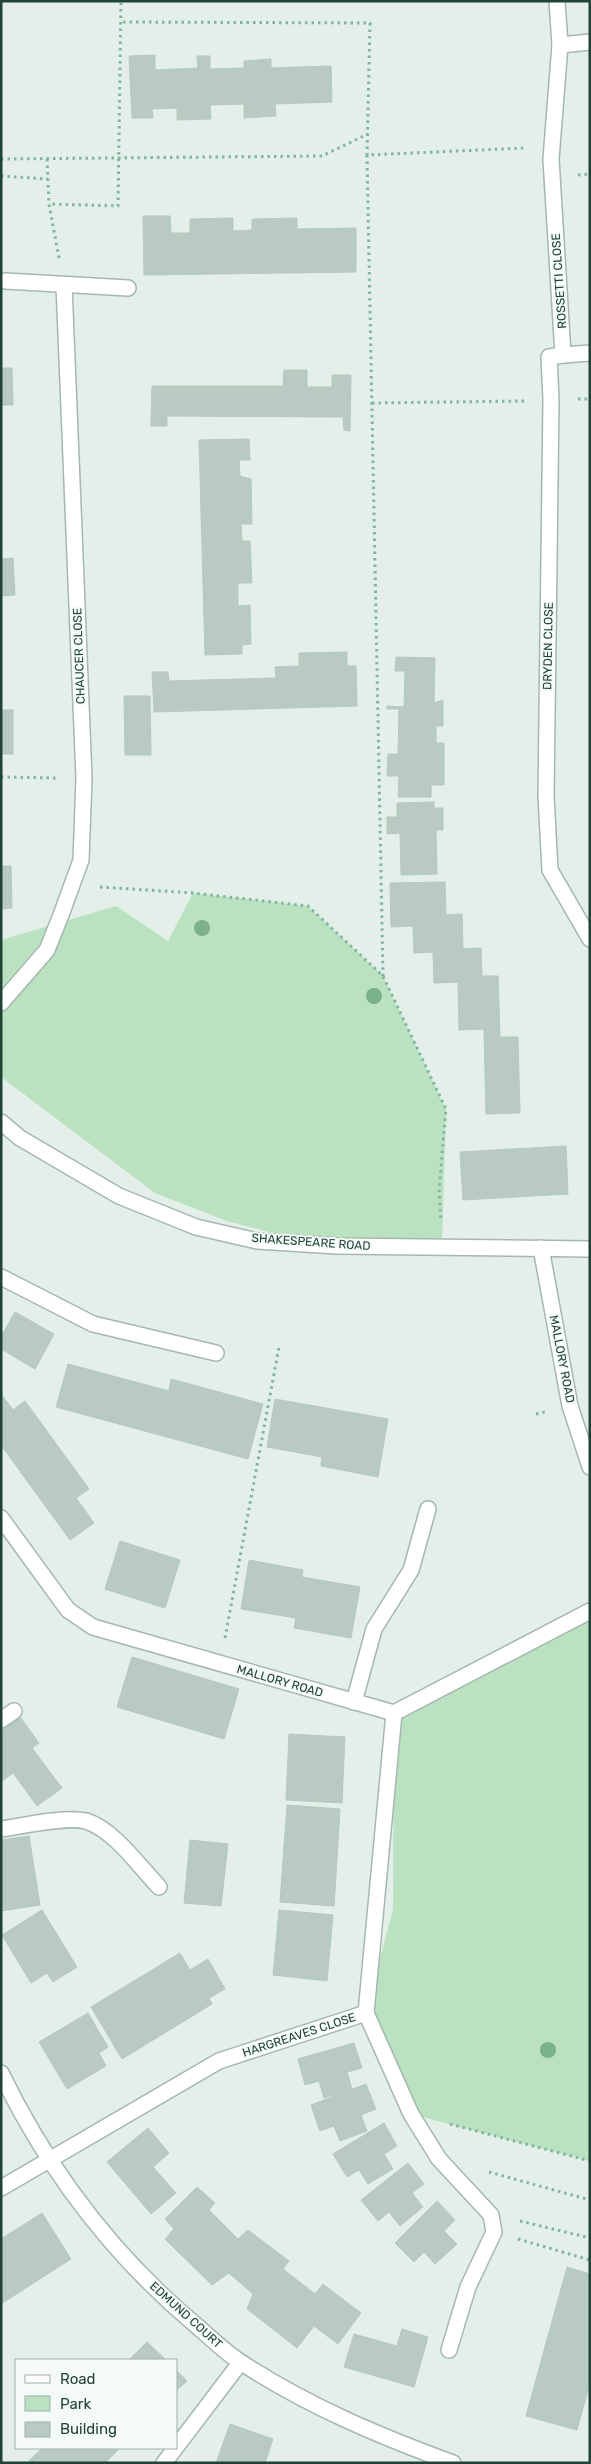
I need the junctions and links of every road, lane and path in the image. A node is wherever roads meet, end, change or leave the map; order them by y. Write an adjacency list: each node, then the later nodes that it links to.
1 (122, 1): 3 (path)
2 (557, 1): 5 (street, ROSSETTI CLOSE)
3 (123, 22): 6 (path); 9 (path)
4 (590, 42): 5 (street)
5 (560, 45): 7 (street, ROSSETTI CLOSE)
6 (368, 134): 8 (path); 9 (path)
7 (551, 154): 8 (path); 19 (street, ROSSETTI CLOSE)
8 (367, 155): 21 (path)
9 (118, 158): 11 (path); 14 (path)
10 (1, 159): 11 (path)
11 (47, 159): 13 (path)
12 (1, 176): 13 (path)
13 (48, 179): 14 (path)
14 (49, 204): 16 (path)
15 (5, 281): 16 (street)
16 (64, 285): 17 (street); 23 (street, CHAUCER CLOSE)
17 (128, 288)
18 (590, 353): 19 (street)
19 (563, 355): 20 (street, DRYDEN CLOSE)
20 (551, 400): 21 (path); 25 (street, DRYDEN CLOSE)
21 (372, 404): 26 (path)
22 (1, 777): 23 (path)
23 (84, 778): 24 (street, CHAUCER CLOSE)
24 (72, 885): 26 (path); 27 (street, CHAUCER CLOSE)
25 (590, 939)
26 (383, 976): 29 (path)
27 (1, 1003)
28 (1, 1122): 30 (street, SHAKESPEARE ROAD)
29 (441, 1230)
30 (541, 1248): 31 (street, SHAKESPEARE ROAD); 35 (street, MALLORY ROAD)
31 (590, 1249)
32 (1, 1277): 34 (street)
33 (279, 1346): 39 (path)
34 (216, 1353)
35 (590, 1467)
36 (428, 1509): 40 (street)
37 (1, 1518): 39 (street, MALLORY ROAD)
38 (590, 1611): 41 (street)
39 (220, 1663): 40 (street, MALLORY ROAD)
40 (354, 1702): 41 (street, MALLORY ROAD)
41 (394, 1713): 44 (street, HARGREAVES CLOSE)
42 (1, 1828): 43 (street)
43 (159, 1887)
44 (366, 2013): 46 (street); 47 (street, HARGREAVES CLOSE)
45 (1, 2073): 47 (street, EDMUND COURT)
46 (411, 2114): 48 (path); 52 (street)
47 (48, 2159): 50 (street, HARGREAVES CLOSE); 57 (street, EDMUND COURT)
48 (590, 2161)
49 (486, 2172): 51 (path)
50 (1, 2188)
51 (590, 2200)
52 (491, 2215): 53 (street); 54 (path)
53 (494, 2232): 55 (path); 56 (street)
54 (590, 2238)
55 (590, 2260)
56 (449, 2350)
57 (240, 2363): 58 (street); 61 (street, EDMUND COURT)
58 (178, 2445)
59 (175, 2449): 60 (street)
60 (164, 2463)
61 (453, 2463)

